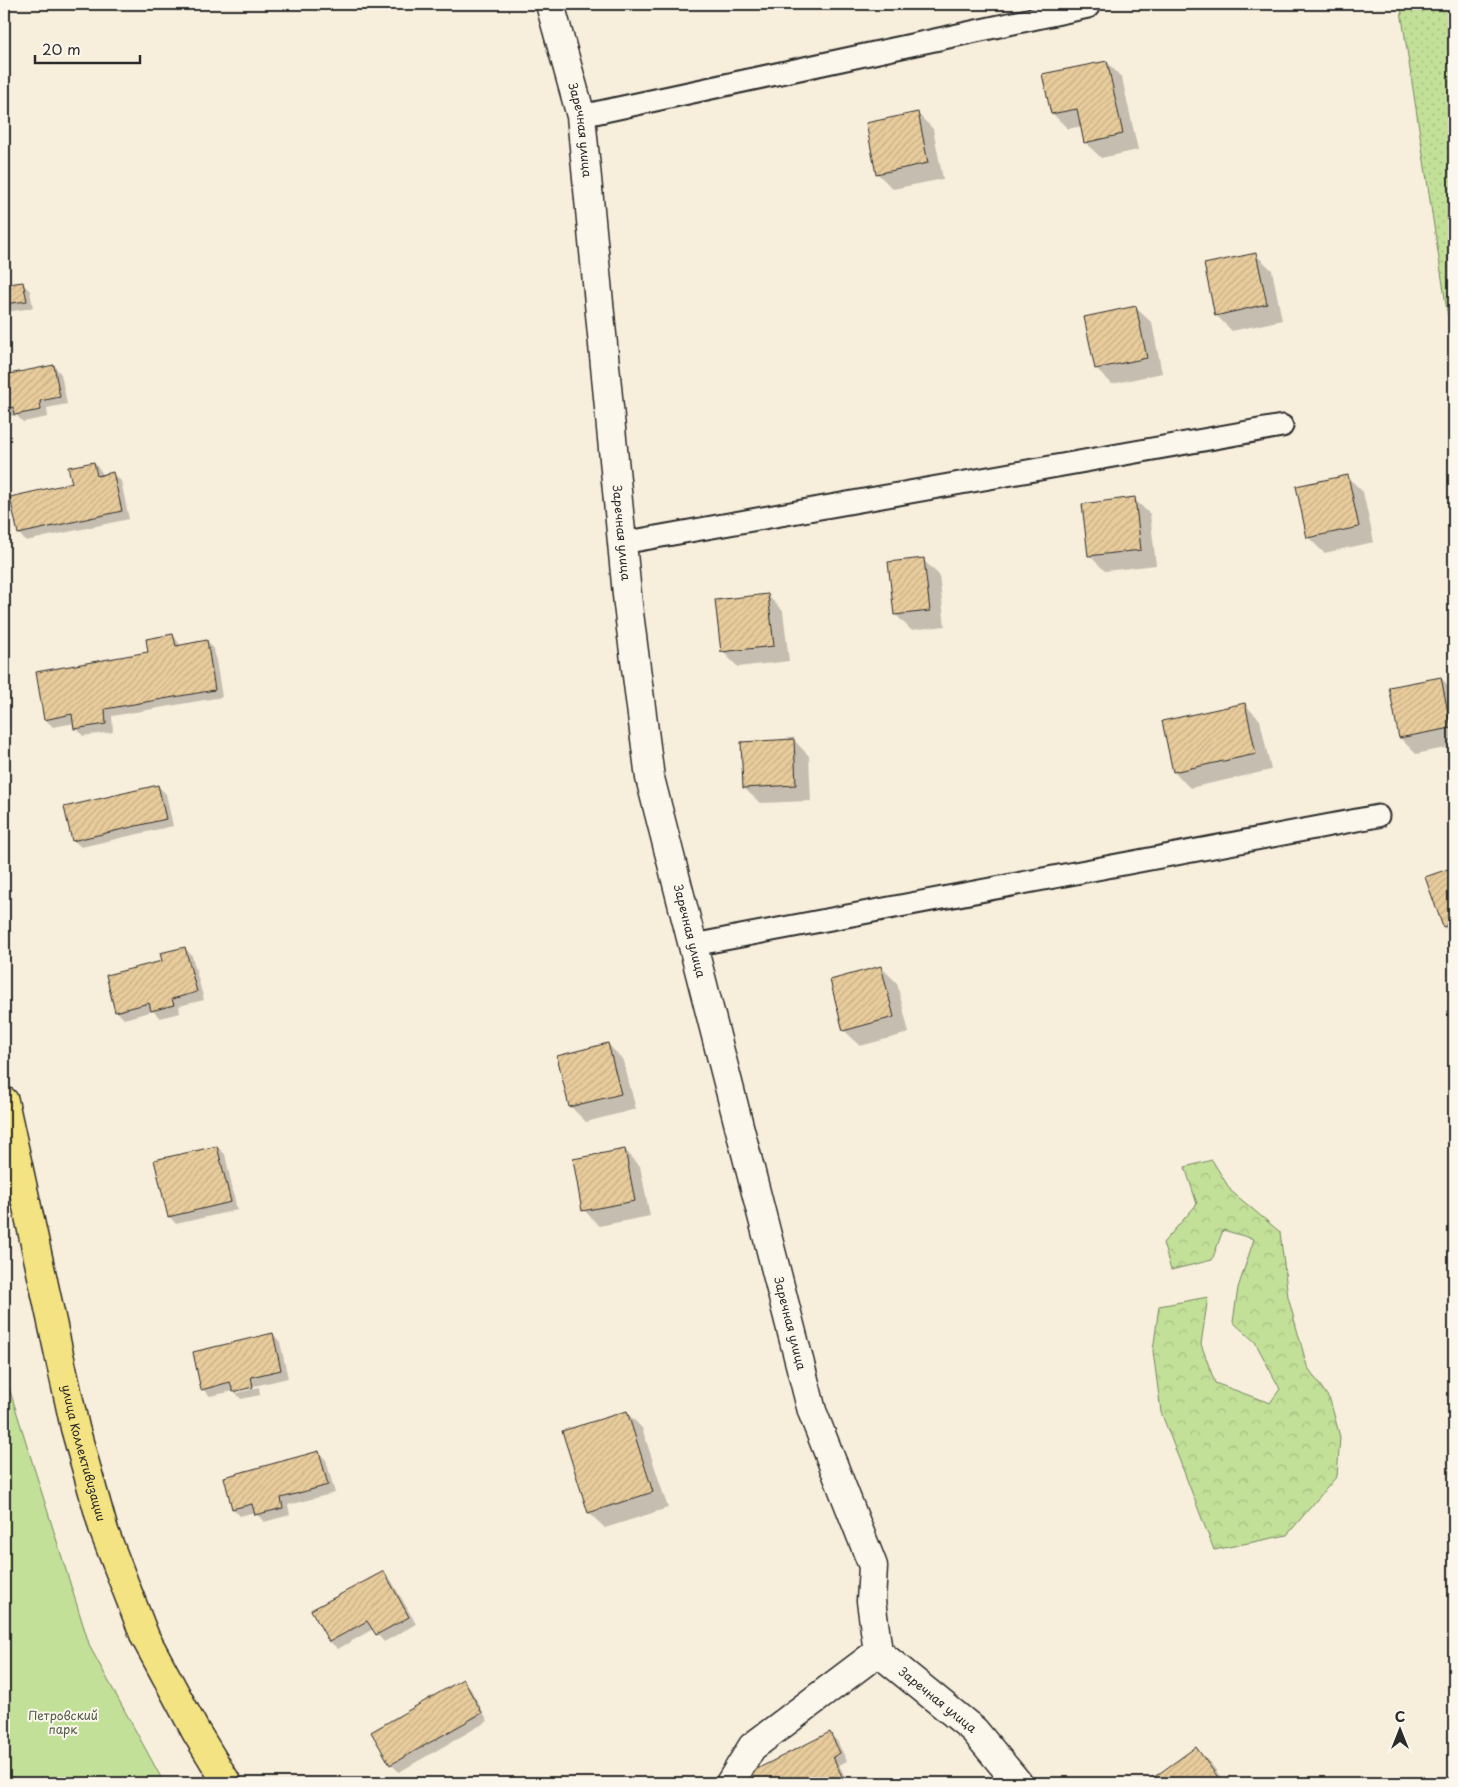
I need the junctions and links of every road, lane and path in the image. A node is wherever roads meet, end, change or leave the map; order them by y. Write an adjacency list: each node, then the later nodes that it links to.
1 (550, 4): 3 (street, Заречная улица)
2 (1088, 7): 3 (lane)
3 (580, 116): 5 (street, Заречная улица)
4 (1282, 426): 5 (lane)
5 (622, 542): 7 (street, Заречная улица)
6 (1378, 816): 7 (lane)
7 (693, 945): 9 (street, Заречная улица)
8 (4, 1102): 10 (main road, улица Коллективизации)
9 (878, 1652): 11 (street); 12 (street, Заречная улица)
10 (227, 1783)
11 (730, 1783)
12 (1018, 1783)

